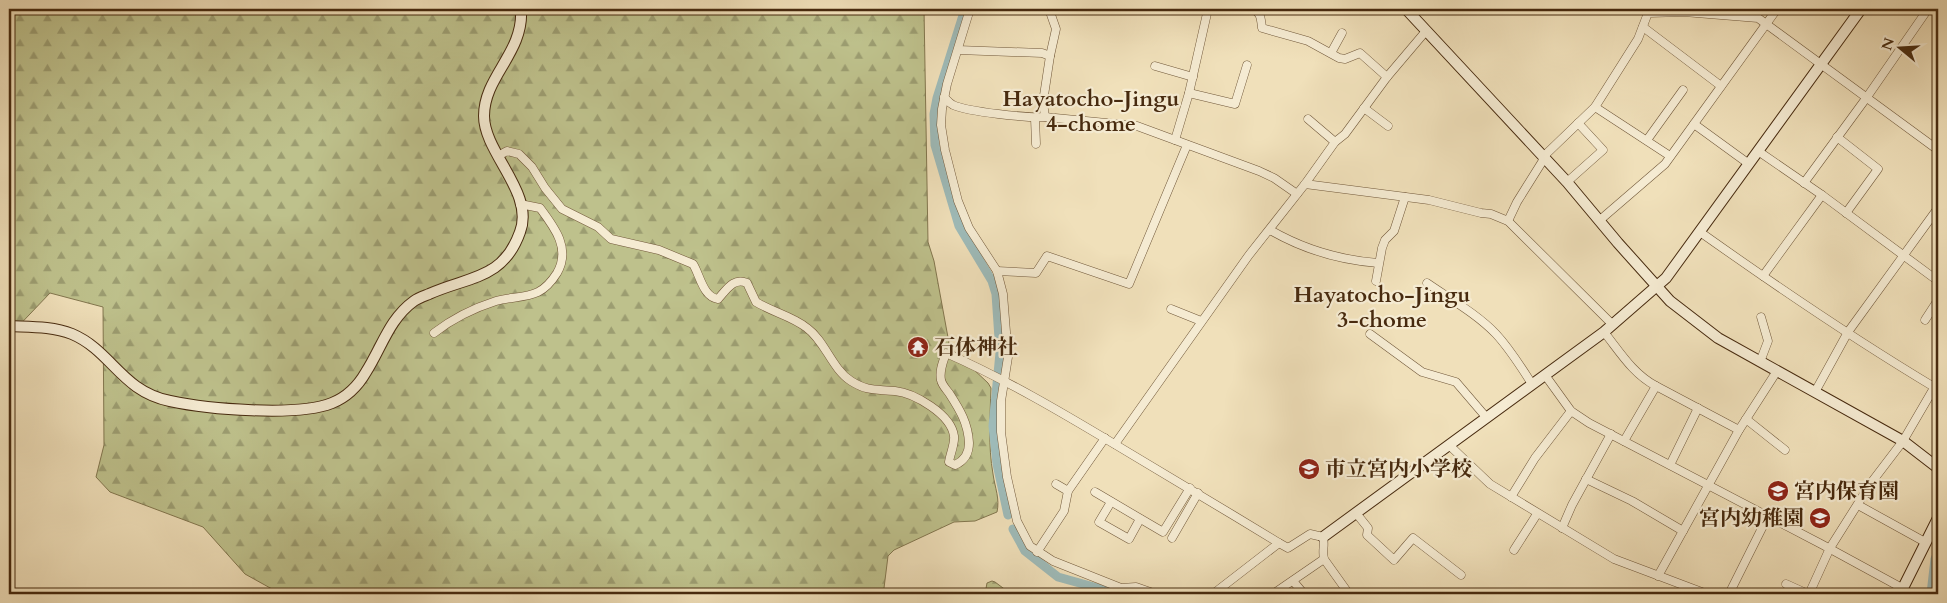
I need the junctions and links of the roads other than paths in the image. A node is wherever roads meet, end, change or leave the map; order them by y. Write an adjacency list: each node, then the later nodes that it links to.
1 (521, 9): 46 (street)
2 (970, 9): 17 (street)
3 (1049, 9): 19 (street)
4 (1208, 9): 23 (street)
5 (1251, 9): 18 (street)
6 (1406, 9): 15 (street)
7 (1777, 9): 13 (street)
8 (1861, 9): 20 (street)
9 (1928, 9): 29 (street)
10 (1936, 9): 12 (street)
11 (1648, 11): 13 (street); 14 (street)
12 (1938, 13)
13 (1766, 24): 20 (street); 25 (street)
14 (1643, 27): 25 (street); 30 (street)
15 (1426, 31): 24 (street); 47 (street)
16 (1342, 34): 18 (street)
17 (958, 50): 19 (street); 28 (street)
18 (1331, 53): 24 (street)
19 (1050, 56): 32 (street)
20 (1821, 64): 29 (street); 45 (street)
21 (1247, 65): 27 (street)
22 (1155, 66): 23 (street)
23 (1192, 77): 27 (street)
24 (1387, 77): 31 (street)
25 (1721, 86): 36 (street)
26 (1683, 90): 40 (street)
27 (1189, 93): 39 (street)
28 (944, 97): 33 (street); 65 (street)
29 (1867, 97): 38 (street); 44 (street)
30 (1595, 107): 35 (street); 40 (street)
31 (1364, 108): 37 (street); 41 (street)
32 (1045, 117): 33 (street); 39 (street)
33 (1035, 118): 42 (street)
34 (1308, 118): 41 (street)
35 (1578, 124): 47 (street); 50 (street)
36 (1694, 124): 48 (street); 49 (street)
37 (1388, 126)
38 (1837, 137): 51 (street); 58 (street)
39 (1175, 140): 43 (street)
40 (1647, 140): 48 (street)
41 (1335, 142): 52 (street)
42 (1036, 144)
43 (1187, 145): 53 (street); 65 (street)
44 (1938, 148)
45 (1758, 151): 49 (street); 51 (street)
46 (498, 156): 56 (street); 85 (street)
47 (1544, 156): 50 (street); 60 (street)
48 (1670, 156): 59 (street)
49 (1749, 164): 62 (street)
50 (1568, 182): 59 (street)
51 (1804, 183): 54 (street)
52 (1305, 184): 53 (street); 55 (street)
53 (1297, 194): 61 (street)
54 (1822, 195): 58 (street); 66 (street)
55 (1405, 197): 60 (street); 64 (street)
56 (520, 204): 77 (street); 80 (street)
57 (1938, 208): 63 (street)
58 (1846, 213): 63 (street)
59 (1600, 220): 70 (street)
60 (1508, 221): 76 (street)
61 (1270, 230): 64 (street); 75 (street)
62 (1700, 232): 66 (street); 70 (street)
63 (1904, 255): 68 (street); 79 (street)
64 (1378, 263): 67 (street)
65 (997, 271): 85 (street)
66 (1763, 276): 79 (street)
67 (1376, 281)
68 (1938, 281)
69 (1428, 283): 86 (street)
70 (1656, 287): 76 (street); 82 (street)
71 (1938, 300): 74 (street)
72 (1170, 309): 75 (street)
73 (1761, 317): 82 (street)
74 (1925, 320)
75 (1201, 321): 99 (street)
76 (1612, 324): 78 (street)
77 (9, 326)
78 (1604, 332): 84 (street); 88 (street)
79 (1848, 332): 87 (street); 89 (street)
80 (434, 333)
81 (1370, 334): 92 (street)
82 (1760, 362): 83 (street)
83 (1777, 371): 89 (street); 93 (street)
84 (1545, 375): 86 (street); 91 (street)
85 (1004, 380): 96 (street); 127 (street)
86 (1532, 384): 92 (street)
87 (1936, 384): 98 (street)
88 (1656, 386): 90 (street); 97 (street)
89 (1815, 392): 98 (street)
90 (1698, 408): 94 (street); 102 (street)
91 (1571, 412): 95 (street); 111 (street)
92 (1486, 417): 100 (street)
93 (1746, 419): 94 (street); 101 (street)
94 (1739, 430): 106 (street)
95 (1611, 434): 97 (street); 104 (street)
96 (1106, 438): 99 (street); 108 (street)
97 (1624, 441): 102 (street)
98 (1903, 441): 103 (street); 113 (street)
99 (1115, 444): 107 (street)
100 (1449, 445): 111 (street); 114 (street)
101 (1786, 450)
102 (1670, 465): 106 (street)
103 (1938, 468)
104 (1586, 479): 119 (street); 120 (street)
105 (1056, 484): 108 (street)
106 (1707, 485): 116 (street); 120 (street)
107 (1190, 488): 110 (street); 118 (street)
108 (1068, 492): 127 (street)
109 (1095, 492): 112 (street)
110 (1198, 493): 122 (street); 124 (street)
111 (1512, 497): 115 (street)
112 (1111, 502): 118 (street); 118 (street)
113 (1858, 505): 123 (street); 125 (street)
114 (1356, 513): 121 (street); 129 (street)
115 (1537, 514): 119 (street); 126 (street)
116 (1768, 516): 125 (street); 140 (street)
117 (1938, 518): 123 (street)
118 (1140, 519)
119 (1562, 528): 130 (street)
120 (1683, 531): 130 (street)
121 (1323, 537): 124 (street); 128 (street)
122 (1172, 538)
123 (1925, 542): 133 (street)
124 (1279, 544): 135 (street)
125 (1830, 548): 133 (street); 141 (street)
126 (1514, 550)
127 (1037, 552): 134 (street)
128 (1324, 559): 131 (street); 138 (street)
129 (1461, 575)
130 (1658, 576): 139 (street)
131 (1293, 581): 136 (street); 137 (street)
132 (1786, 584): 141 (street)
133 (1901, 591)
134 (1156, 594)
135 (1213, 594)
136 (1273, 594)
137 (1304, 594)
138 (1349, 594)
139 (1707, 594)
140 (1729, 594)
141 (1808, 594)

